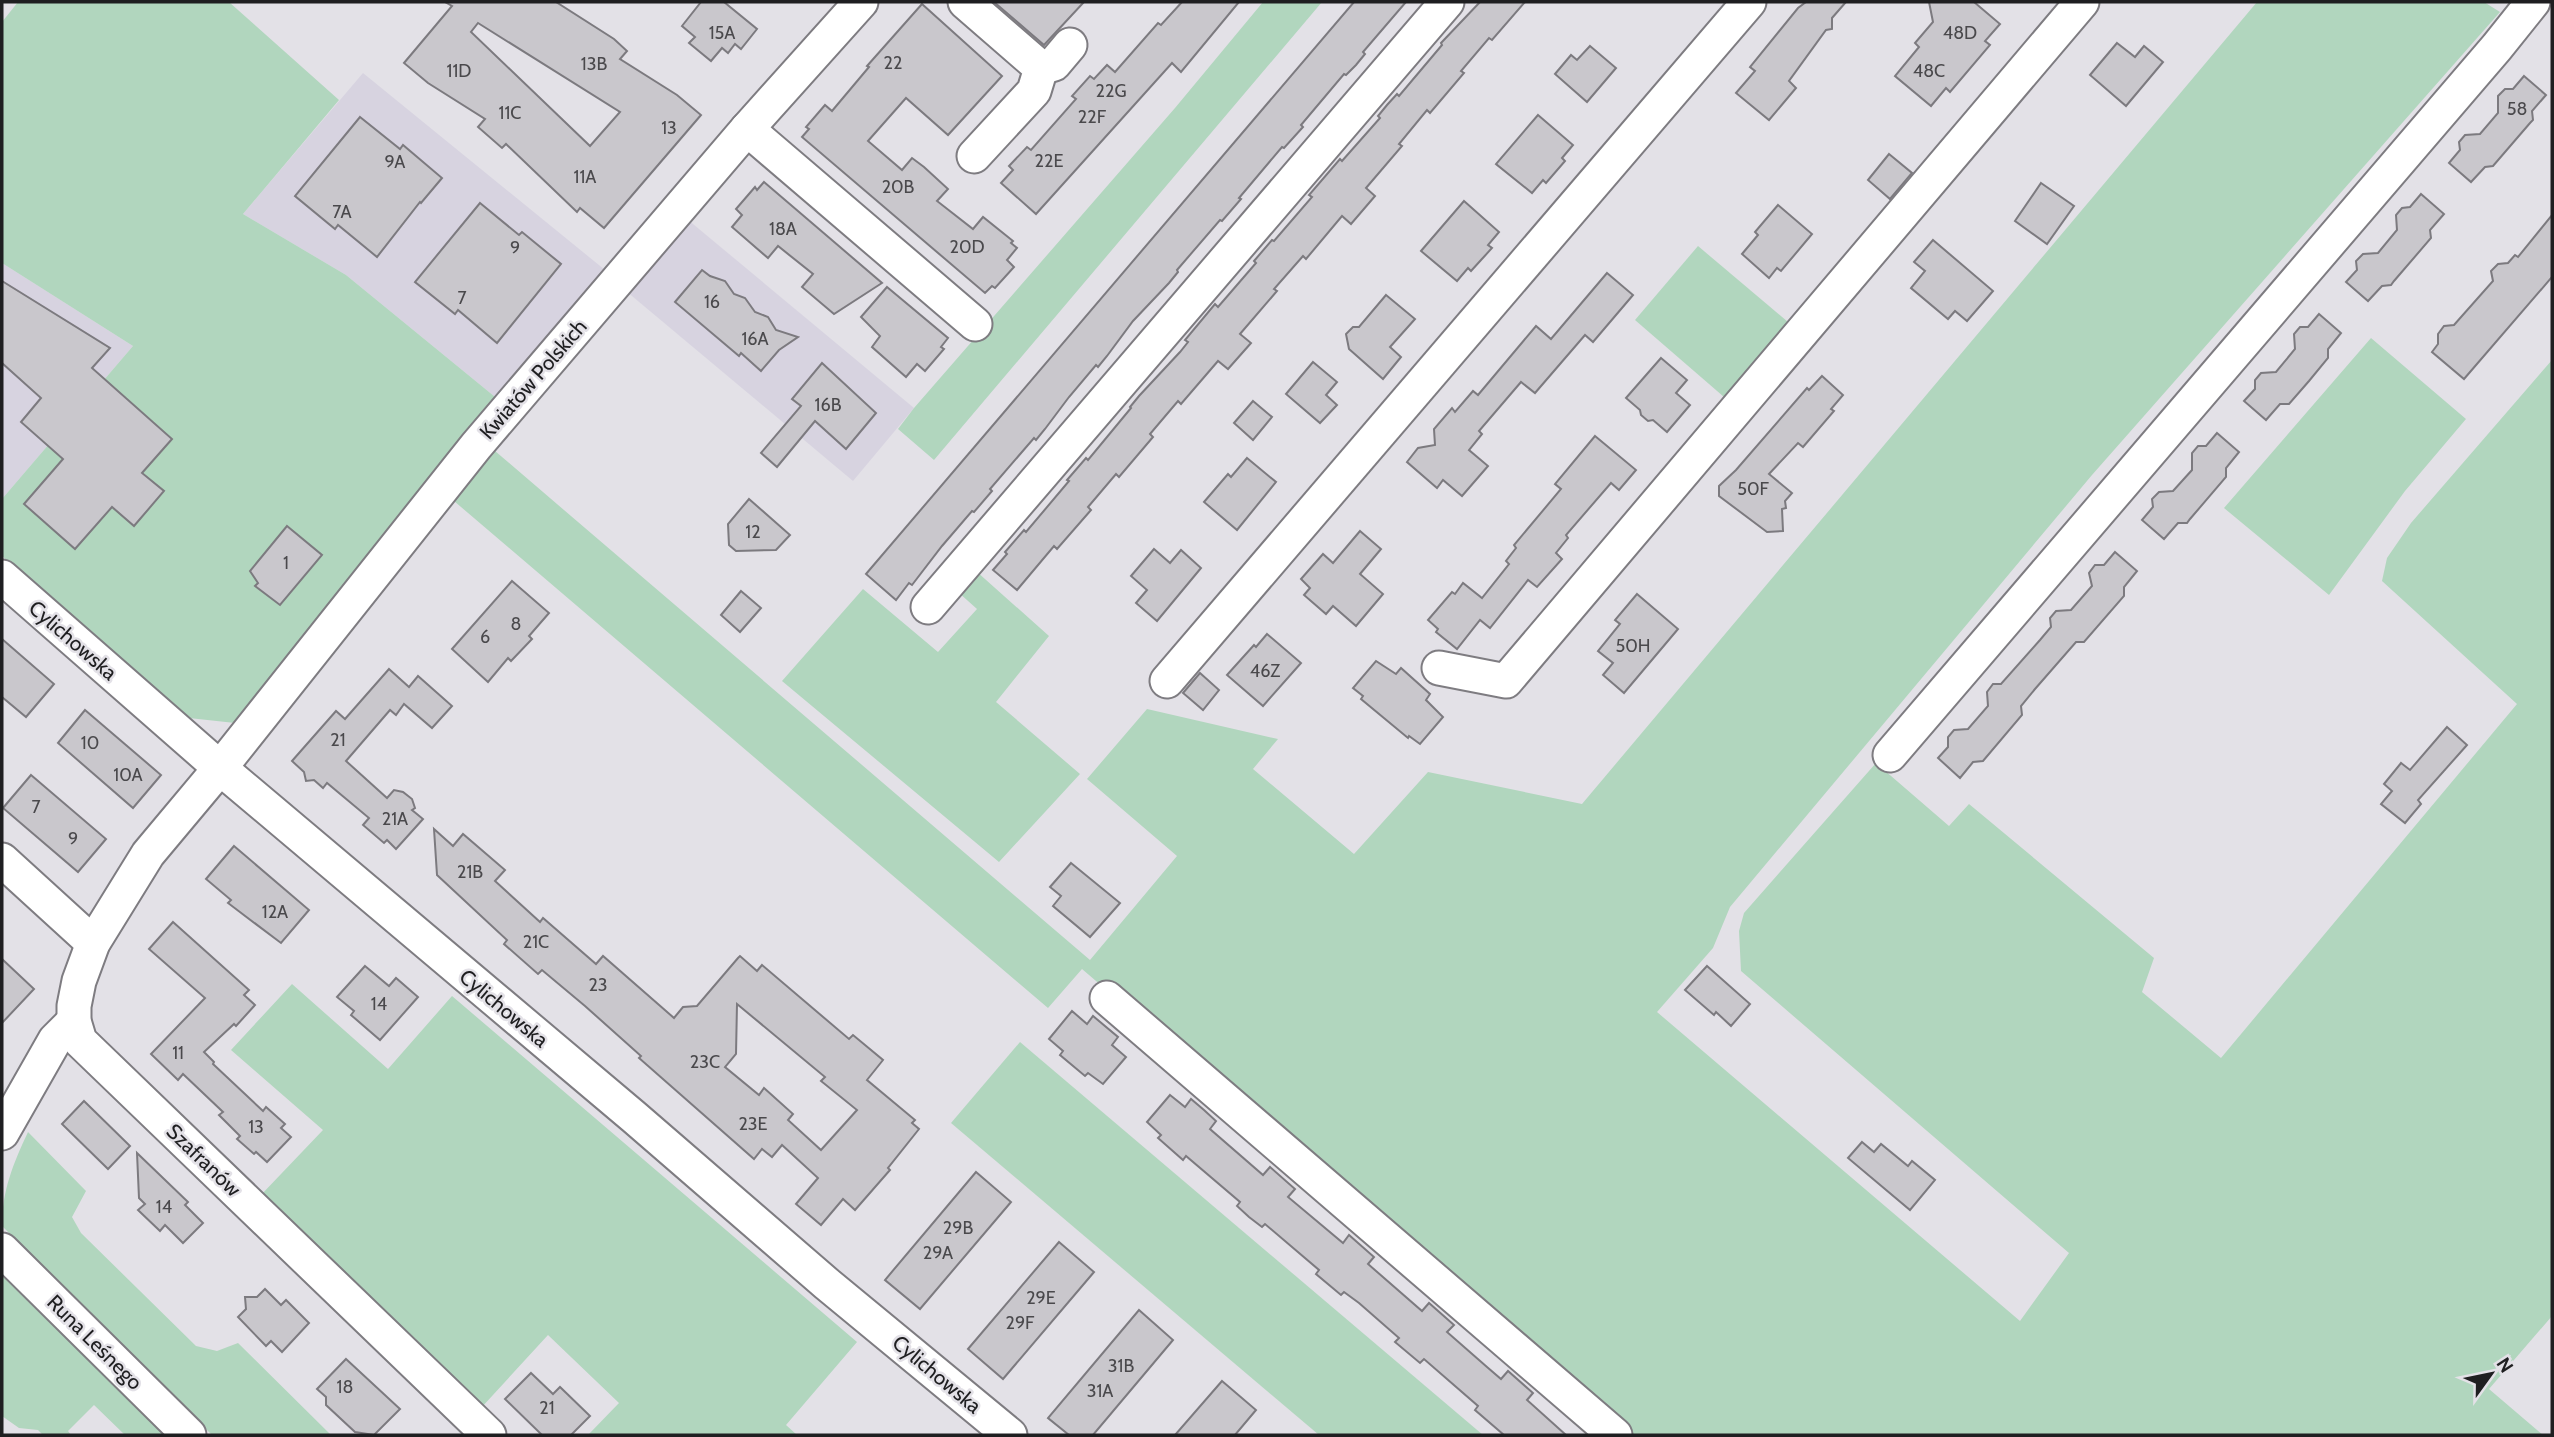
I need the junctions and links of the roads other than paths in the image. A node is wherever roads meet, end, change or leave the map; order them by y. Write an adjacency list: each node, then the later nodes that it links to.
1 (860, 2): 10 (street, Kwiatów Polskich)
2 (965, 2): 9 (street)
3 (1447, 2): 14 (street)
4 (1749, 2): 16 (street)
5 (2082, 2): 15 (street)
6 (2536, 2): 7 (street); 17 (street)
7 (2552, 10)
8 (1070, 46): 9 (street)
9 (1041, 68): 11 (street)
10 (747, 129): 12 (street); 18 (street, Kwiatów Polskich)
11 (974, 156)
12 (975, 324)
13 (2, 578): 18 (street, Cylichowska)
14 (928, 607)
15 (1439, 668)
16 (1167, 681)
17 (1890, 755)
18 (220, 768): 20 (street, Kwiatów Polskich); 27 (street, Cylichowska)
19 (2, 860): 20 (street)
20 (93, 943): 22 (street)
21 (1107, 998): 28 (street)
22 (74, 1021): 23 (street); 26 (street, Szafranów)
23 (2, 1133)
24 (2, 1250): 25 (street, Runa Leśnego)
25 (189, 1435)
26 (489, 1435)
27 (1010, 1435)
28 (1615, 1435)

